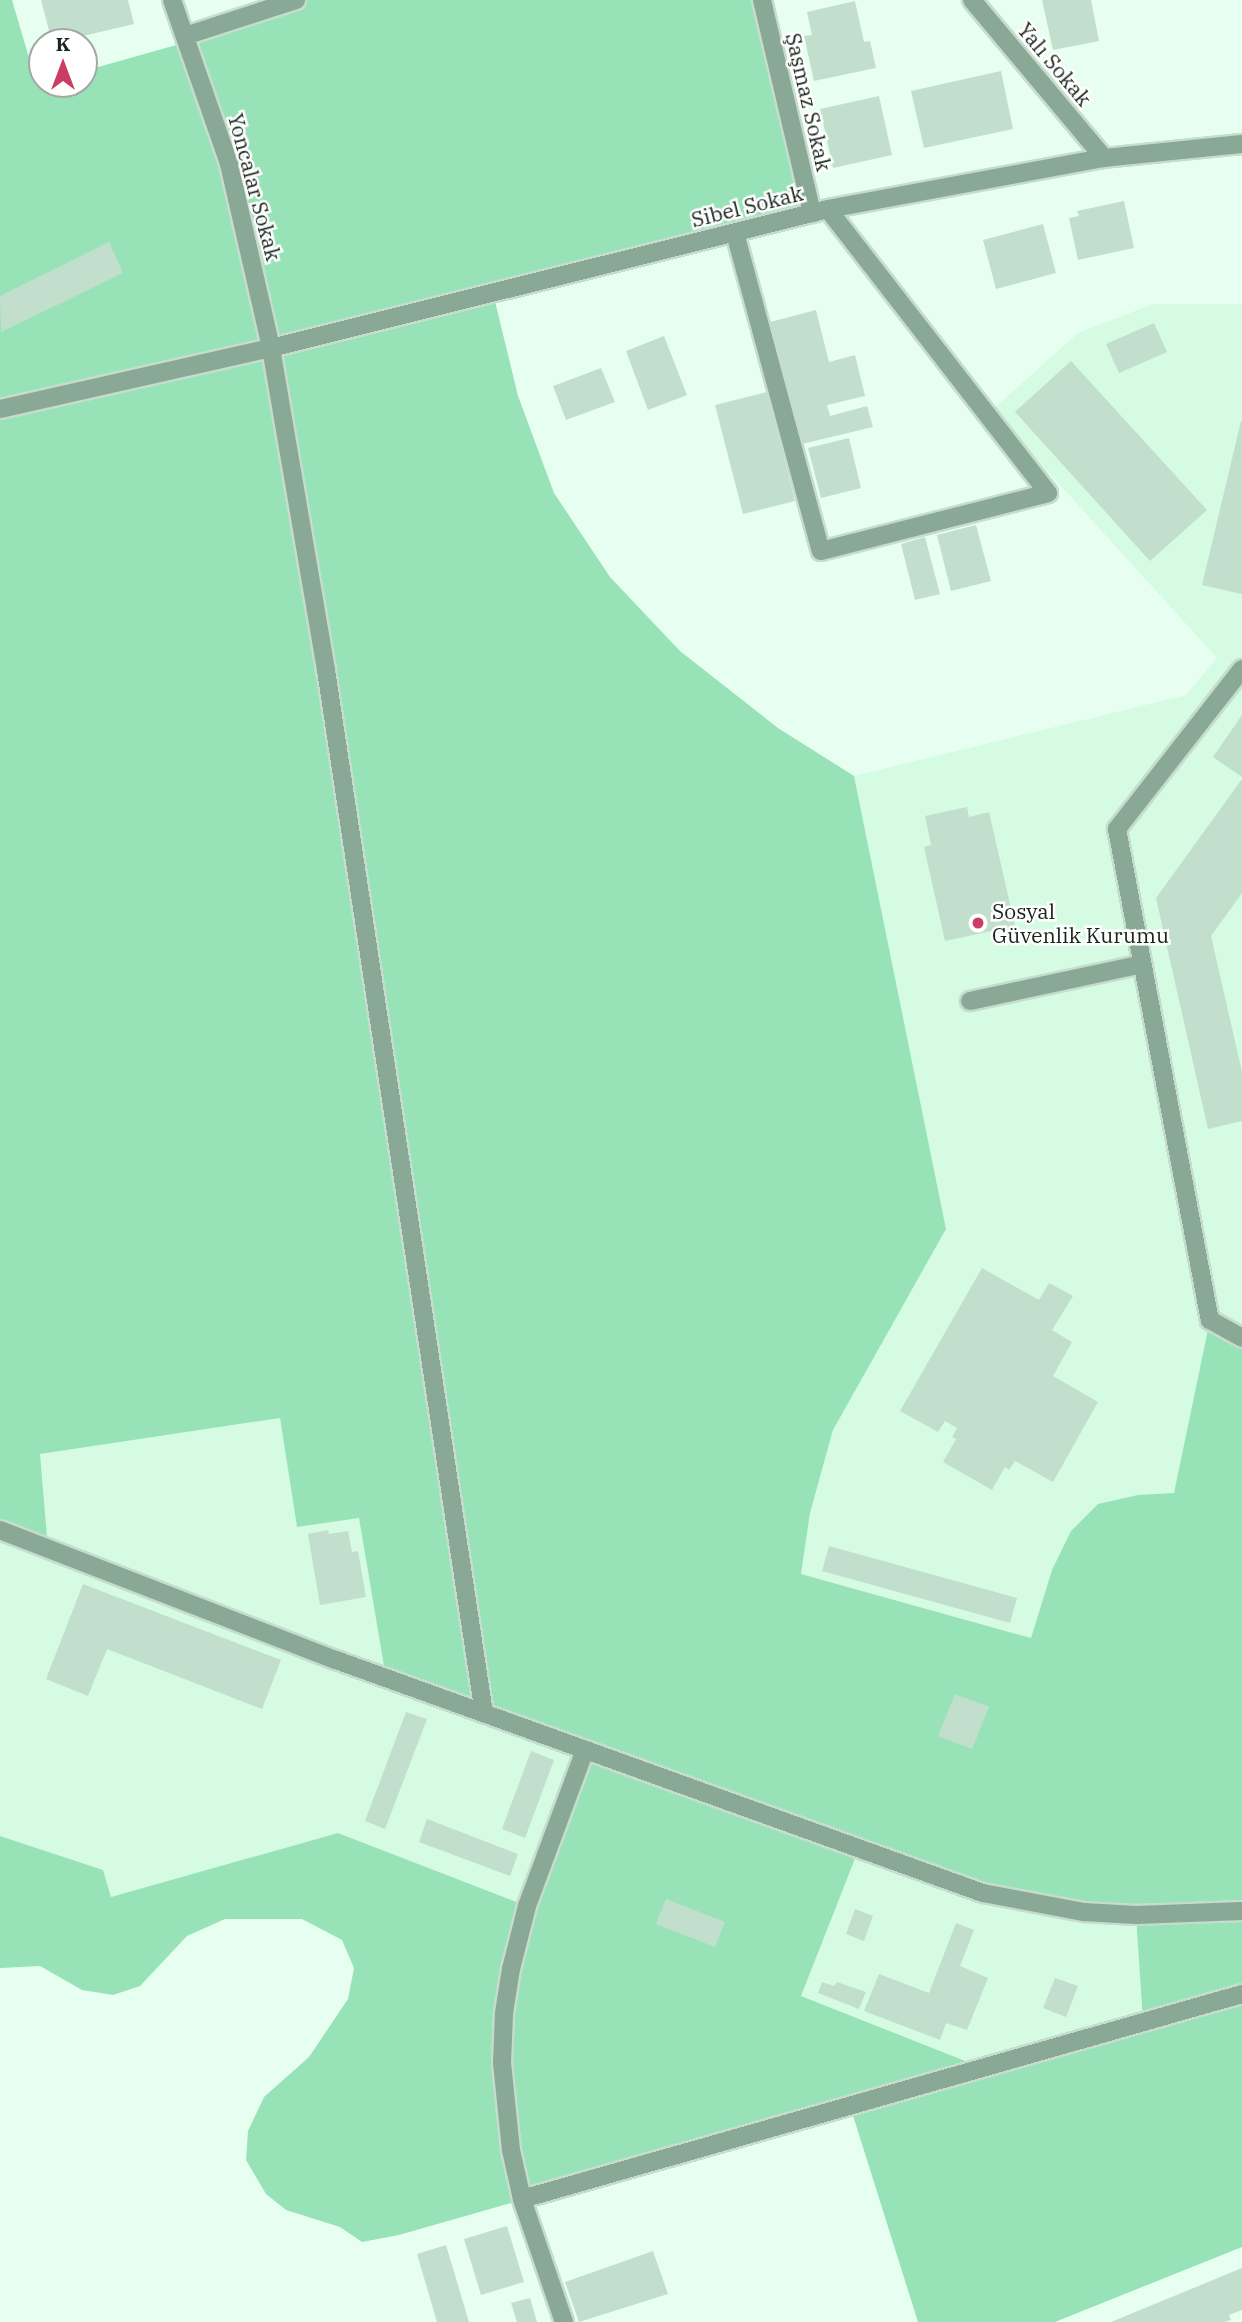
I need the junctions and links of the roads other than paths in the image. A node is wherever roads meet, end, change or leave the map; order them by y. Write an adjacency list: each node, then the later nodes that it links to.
1 (172, 0): 5 (street, Yoncalar Sokak)
2 (296, 0): 5 (street)
3 (762, 0): 8 (street, Şaşmaz Sokak)
4 (972, 0): 7 (street, Yalı Sokak)
5 (185, 36): 10 (street, Yoncalar Sokak)
6 (1242, 144): 7 (street, Sibel Sokak)
7 (1104, 158): 8 (street, Sibel Sokak)
8 (820, 211): 9 (street, Sibel Sokak); 9 (street)
9 (735, 233): 10 (street, Sibel Sokak)
10 (271, 348): 11 (street, Sibel Sokak); 17 (street, Yoncalar Sokak)
11 (0, 410)
12 (1242, 669): 13 (street)
13 (1142, 964): 14 (street); 15 (street)
14 (970, 1000)
15 (1242, 1338)
16 (0, 1530): 17 (street)
17 (484, 1713): 18 (street)
18 (585, 1751): 19 (street); 21 (street)
19 (1242, 1911)
20 (1242, 1994): 21 (street)
21 (522, 2199): 22 (street)
22 (564, 2322)

